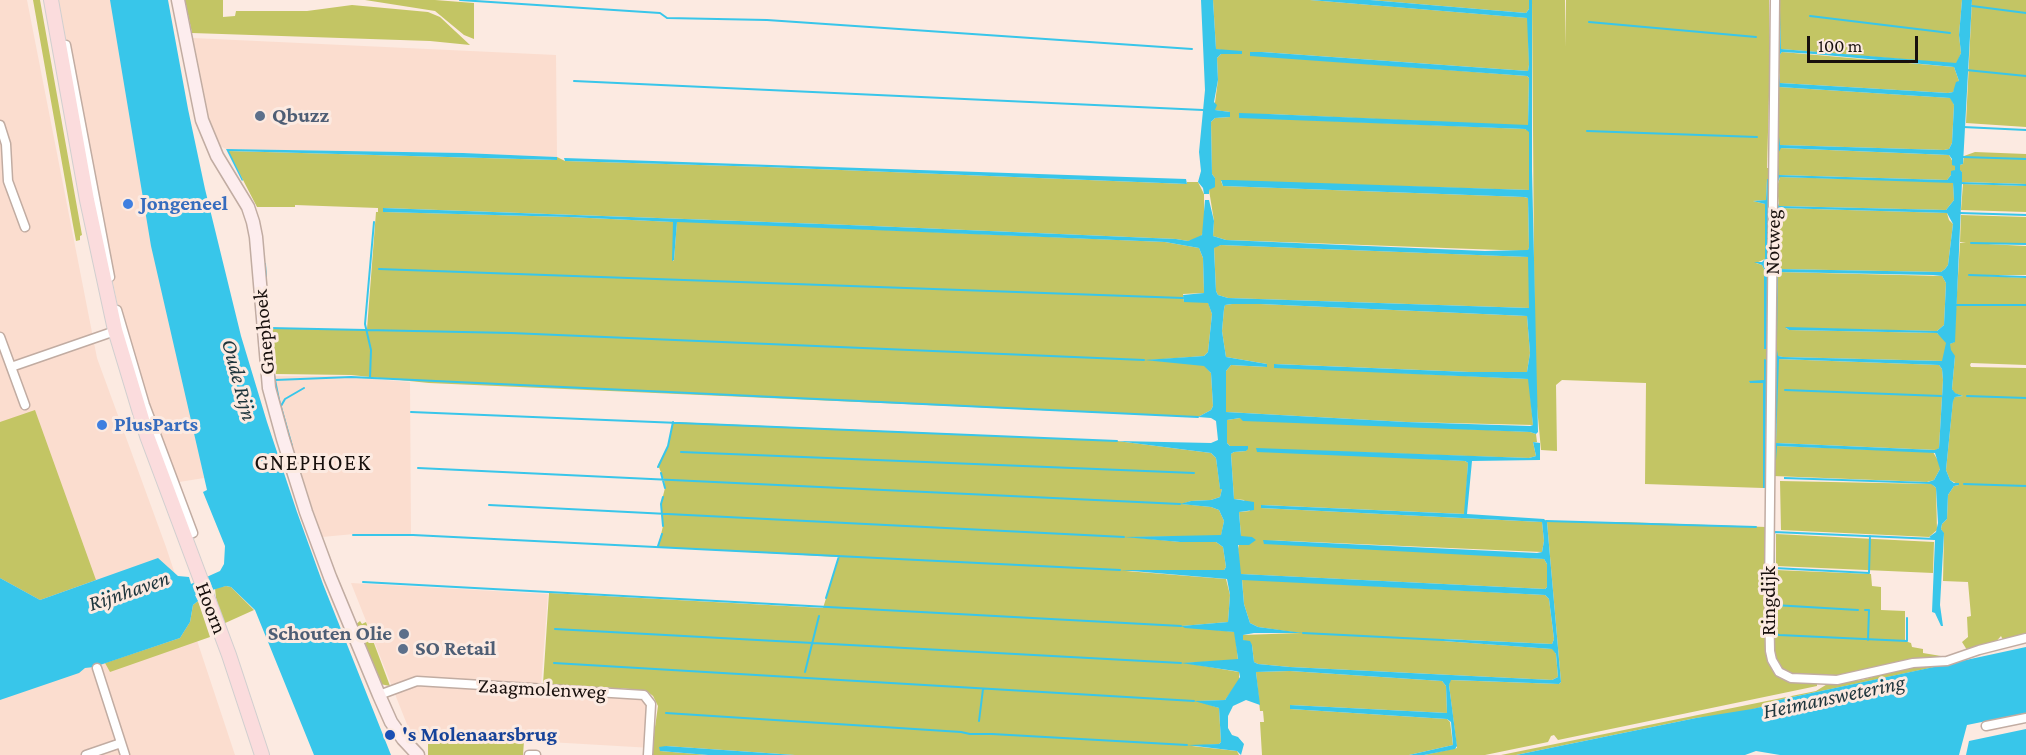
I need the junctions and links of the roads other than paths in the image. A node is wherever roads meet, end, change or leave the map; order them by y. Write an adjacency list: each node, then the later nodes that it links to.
1 (51, 0): 5 (main road, Hoorn)
2 (58, 0): 5 (street, Hoorn)
3 (178, 0): 18 (street, Gnephoek)
4 (1775, 0): 14 (street, Notweg)
5 (59, 29): 9 (main road, Hoorn)
6 (0, 125): 7 (street)
7 (4, 182): 8 (street)
8 (25, 227)
9 (118, 329): 11 (street); 13 (main road, Hoorn)
10 (0, 337): 11 (street)
11 (11, 367): 12 (street)
12 (25, 405)
13 (160, 460): 15 (street, Hoorn); 24 (main road, Hoorn)
14 (1770, 483): 16 (street, Ringdijk)
15 (193, 533)
16 (2026, 638)
17 (97, 668): 21 (street)
18 (379, 695): 25 (street, Gnephoek); 28 (street, Zaagmolenweg)
19 (2026, 718): 20 (street)
20 (1986, 726)
21 (121, 743): 22 (street); 23 (street)
22 (86, 755)
23 (125, 755)
24 (262, 755)
25 (418, 755)
26 (530, 755): 27 (street)
27 (536, 755)
28 (648, 755)

